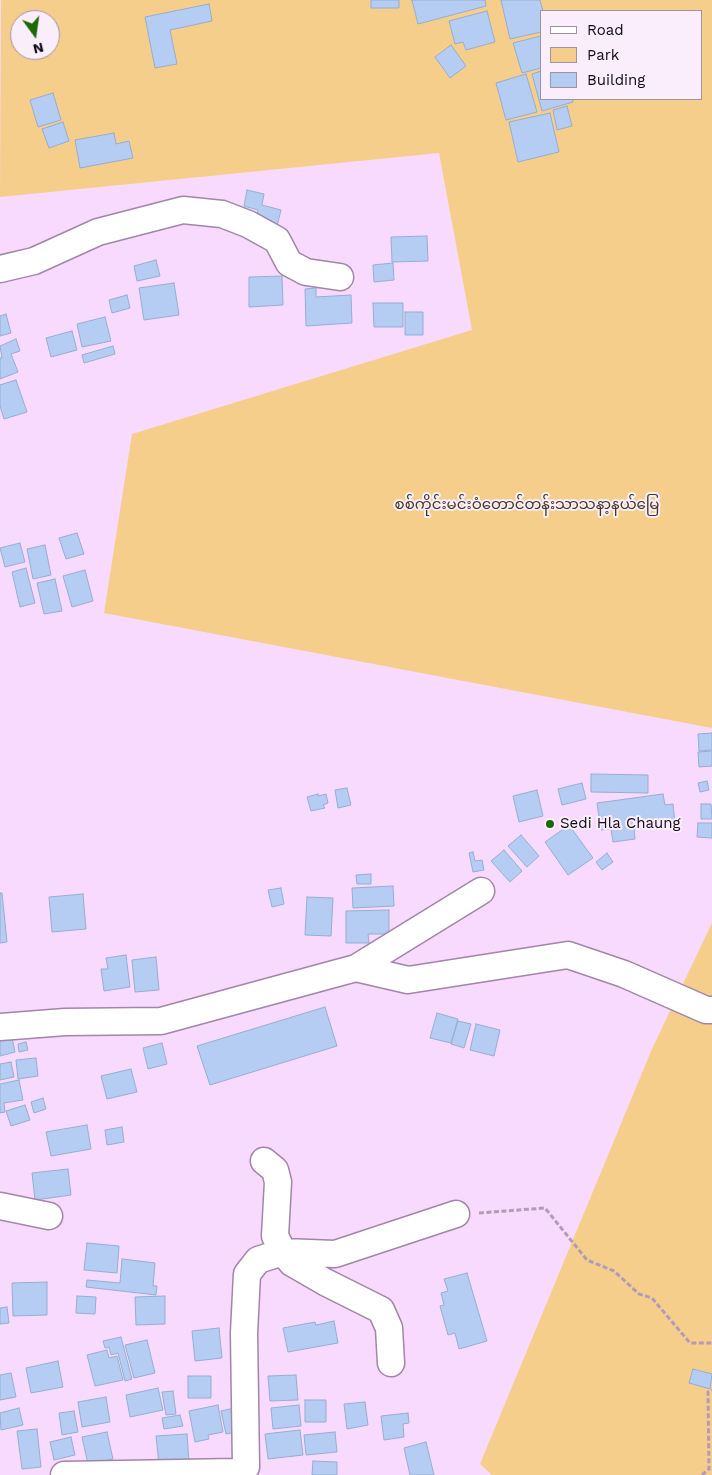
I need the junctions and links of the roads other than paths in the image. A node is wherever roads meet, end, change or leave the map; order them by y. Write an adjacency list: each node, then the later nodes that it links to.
1 (0, 269): 2 (street)
2 (340, 277)
3 (481, 891): 4 (street)
4 (356, 968): 5 (street); 6 (street)
5 (712, 1010)
6 (0, 1027)
7 (264, 1162): 11 (street)
8 (0, 1206): 10 (street)
9 (456, 1214): 11 (street)
10 (49, 1216)
11 (283, 1252): 12 (street); 13 (street)
12 (391, 1363)
13 (64, 1475)

